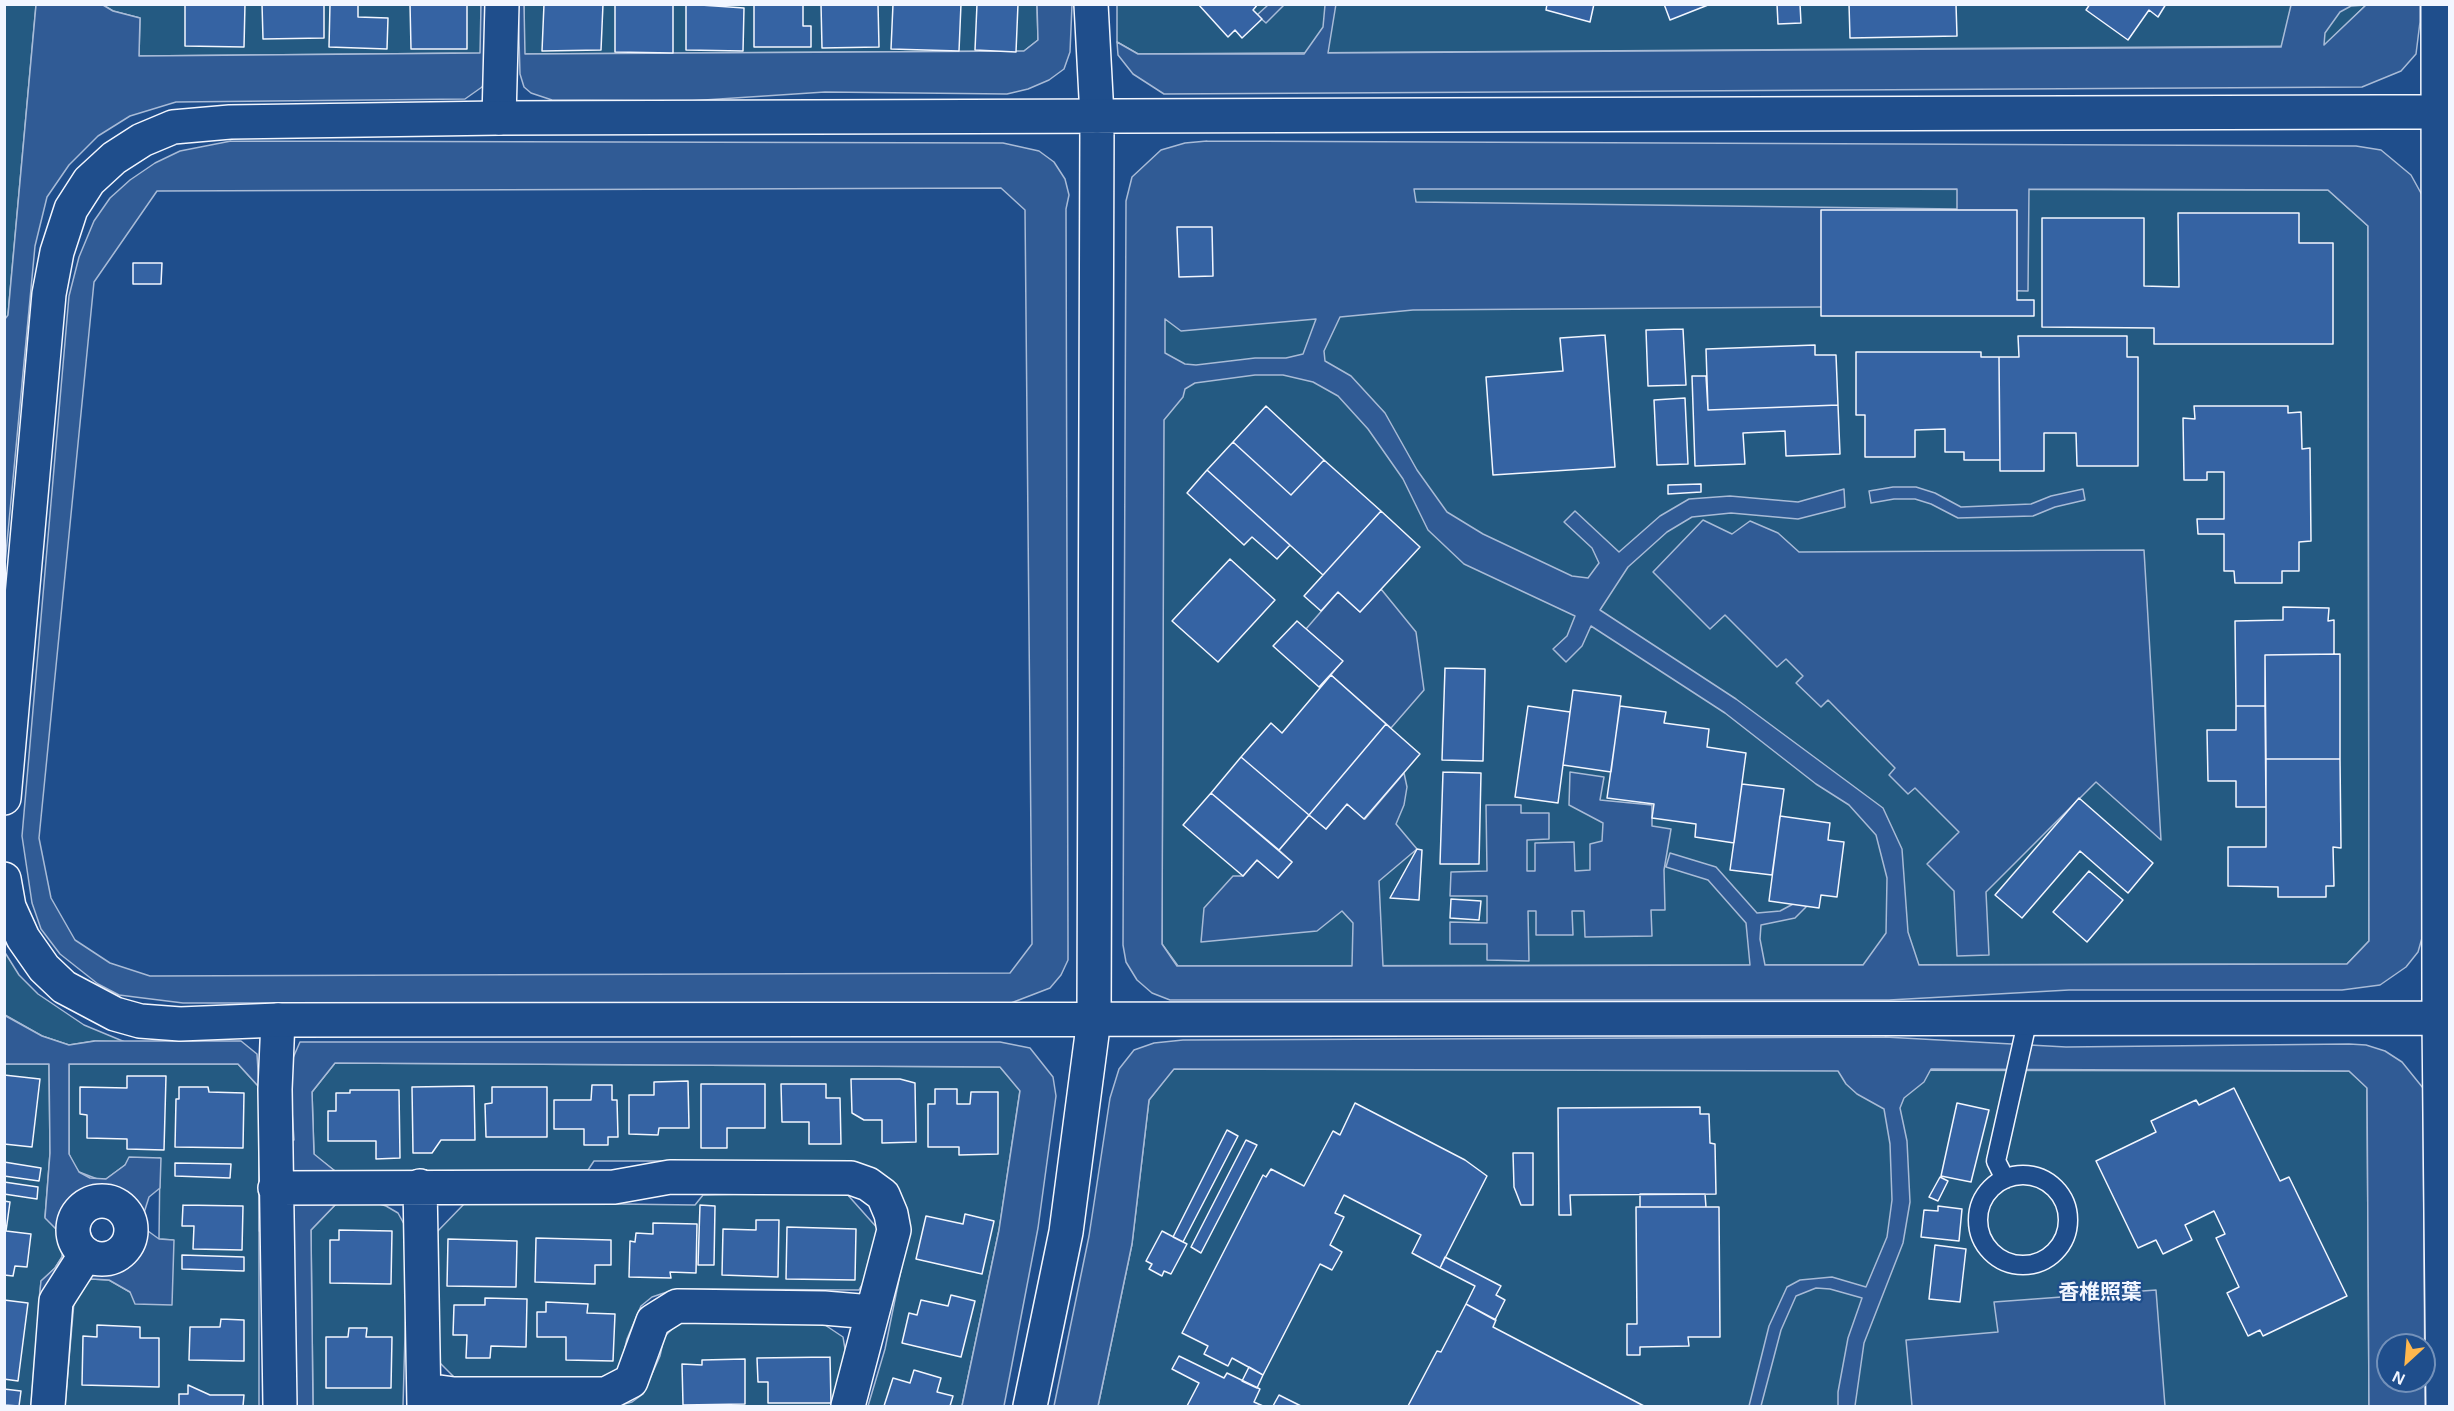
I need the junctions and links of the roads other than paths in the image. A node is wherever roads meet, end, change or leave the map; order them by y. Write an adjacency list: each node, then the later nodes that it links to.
1 (502, 4): 6 (street)
2 (1091, 4): 5 (street)
3 (2438, 4): 4 (street)
4 (2445, 112): 5 (street); 10 (street)
5 (1097, 116): 6 (street); 12 (street)
6 (499, 118): 7 (street)
7 (4, 798)
8 (4, 879): 11 (street)
9 (2028, 1018): 10 (street); 12 (street); 13 (lane)
10 (2439, 1018): 23 (street)
11 (278, 1020): 12 (street); 15 (street)
12 (1095, 1020): 22 (street)
13 (2005, 1179): 13 (lane)
14 (420, 1186): 15 (street); 17 (street); 18 (street)
15 (275, 1188): 20 (street)
16 (86, 1254): 19 (street)
17 (873, 1312): 18 (street); 21 (street)
18 (424, 1398)
19 (48, 1407)
20 (280, 1407)
21 (848, 1407)
22 (1030, 1407)
23 (2443, 1407)

